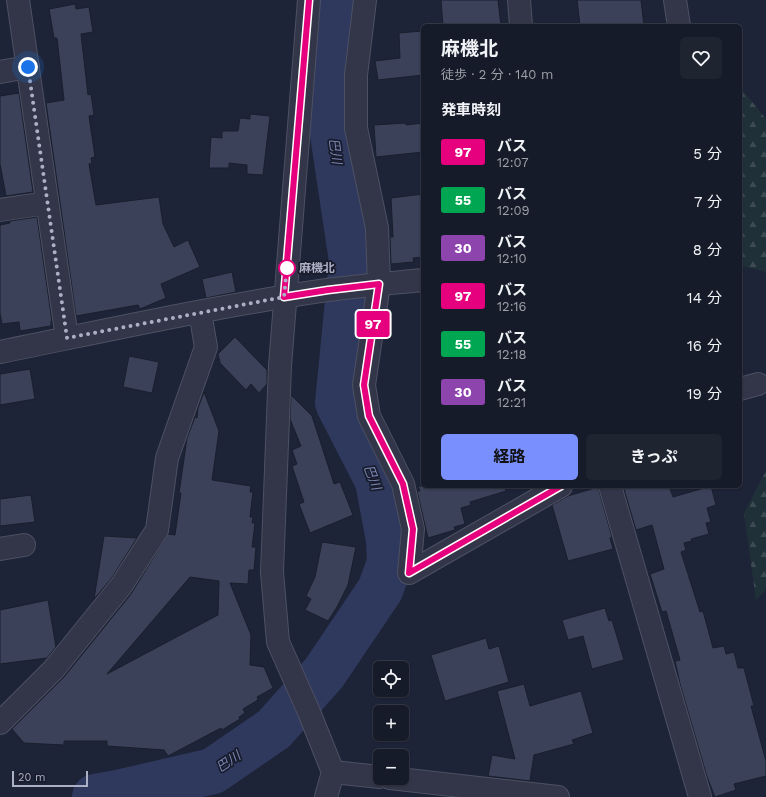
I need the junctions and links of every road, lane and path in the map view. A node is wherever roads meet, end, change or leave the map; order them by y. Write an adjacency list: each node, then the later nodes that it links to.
1 (18, 0): 8 (street)
2 (309, 0): 14 (street)
3 (365, 0): 13 (street)
4 (519, 0): 6 (street)
5 (675, 0): 7 (street)
6 (521, 24)
7 (679, 24)
8 (28, 67): 9 (street); 10 (street)
9 (0, 72)
10 (47, 203): 11 (street); 16 (street)
11 (0, 210)
12 (421, 280): 13 (street)
13 (379, 284): 14 (street); 18 (street)
14 (284, 297): 15 (street); 23 (street)
15 (200, 312): 16 (street); 22 (street)
16 (67, 338): 17 (street)
17 (0, 352)
18 (558, 488)
19 (611, 488): 28 (street)
20 (24, 544): 21 (street)
21 (0, 549)
22 (0, 723)
23 (333, 772): 24 (street); 26 (street)
24 (373, 776)
25 (409, 780): 27 (street)
26 (326, 797)
27 (558, 797)
28 (700, 797)

